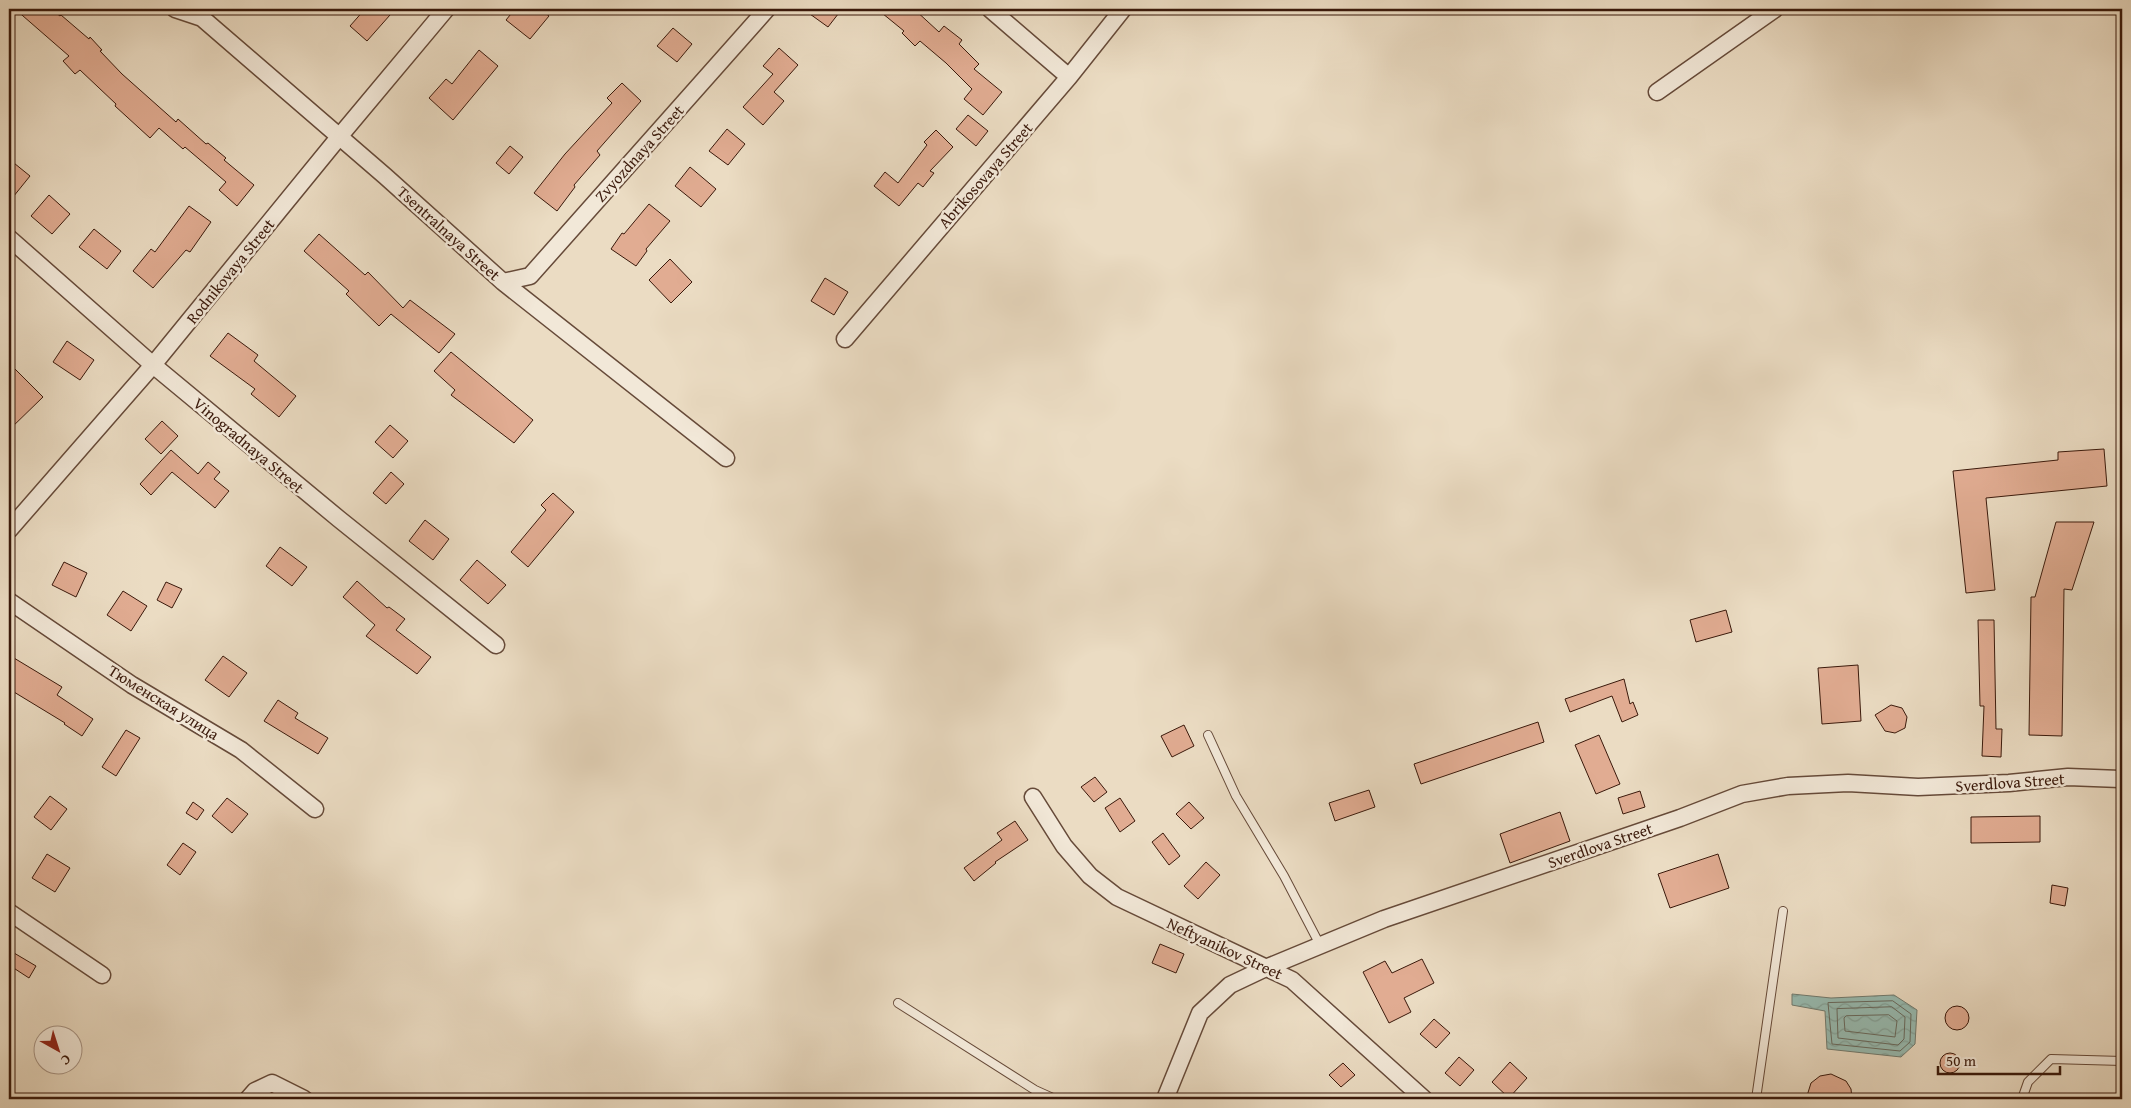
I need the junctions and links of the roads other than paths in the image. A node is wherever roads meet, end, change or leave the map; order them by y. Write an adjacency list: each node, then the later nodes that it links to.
1 (175, 9): 9 (street, Tsentralnaya Street)
2 (446, 9): 9 (street, Rodnikovaya Street)
3 (767, 9): 11 (street, Zvyozdnaya Street)
4 (990, 9): 7 (street)
5 (1123, 9): 7 (street, Abrikosovaya Street)
6 (1775, 9): 8 (street)
7 (1069, 77): 12 (street, Abrikosovaya Street)
8 (1657, 92)
9 (339, 136): 11 (street, Tsentralnaya Street); 13 (street, Rodnikovaya Street)
10 (9, 238): 13 (street, Vinogradnaya Street)
11 (503, 282): 14 (street, Tsentralnaya Street)
12 (845, 339)
13 (153, 365): 15 (street, Rodnikovaya Street); 17 (street, Vinogradnaya Street)
14 (726, 458)
15 (9, 530)
16 (9, 601): 21 (street, Тюменская улица)
17 (496, 645)
18 (1208, 735): 24 (lane)
19 (2120, 779): 24 (street, Sverdlova Street)
20 (1033, 796): 25 (street, Neftyanikov Street)
21 (315, 809)
22 (1783, 911): 34 (lane)
23 (9, 912): 26 (street)
24 (1320, 945): 25 (street, Sverdlova Street)
25 (1268, 967): 32 (street, Sverdlova Street); 33 (street, Neftyanikov Street)
26 (102, 975)
27 (898, 1003): 31 (lane)
28 (2122, 1062): 35 (lane)
29 (248, 1099): 30 (street)
30 (304, 1099)
31 (1055, 1099)
32 (1165, 1099)
33 (1424, 1099)
34 (1756, 1099)
35 (2022, 1099)

